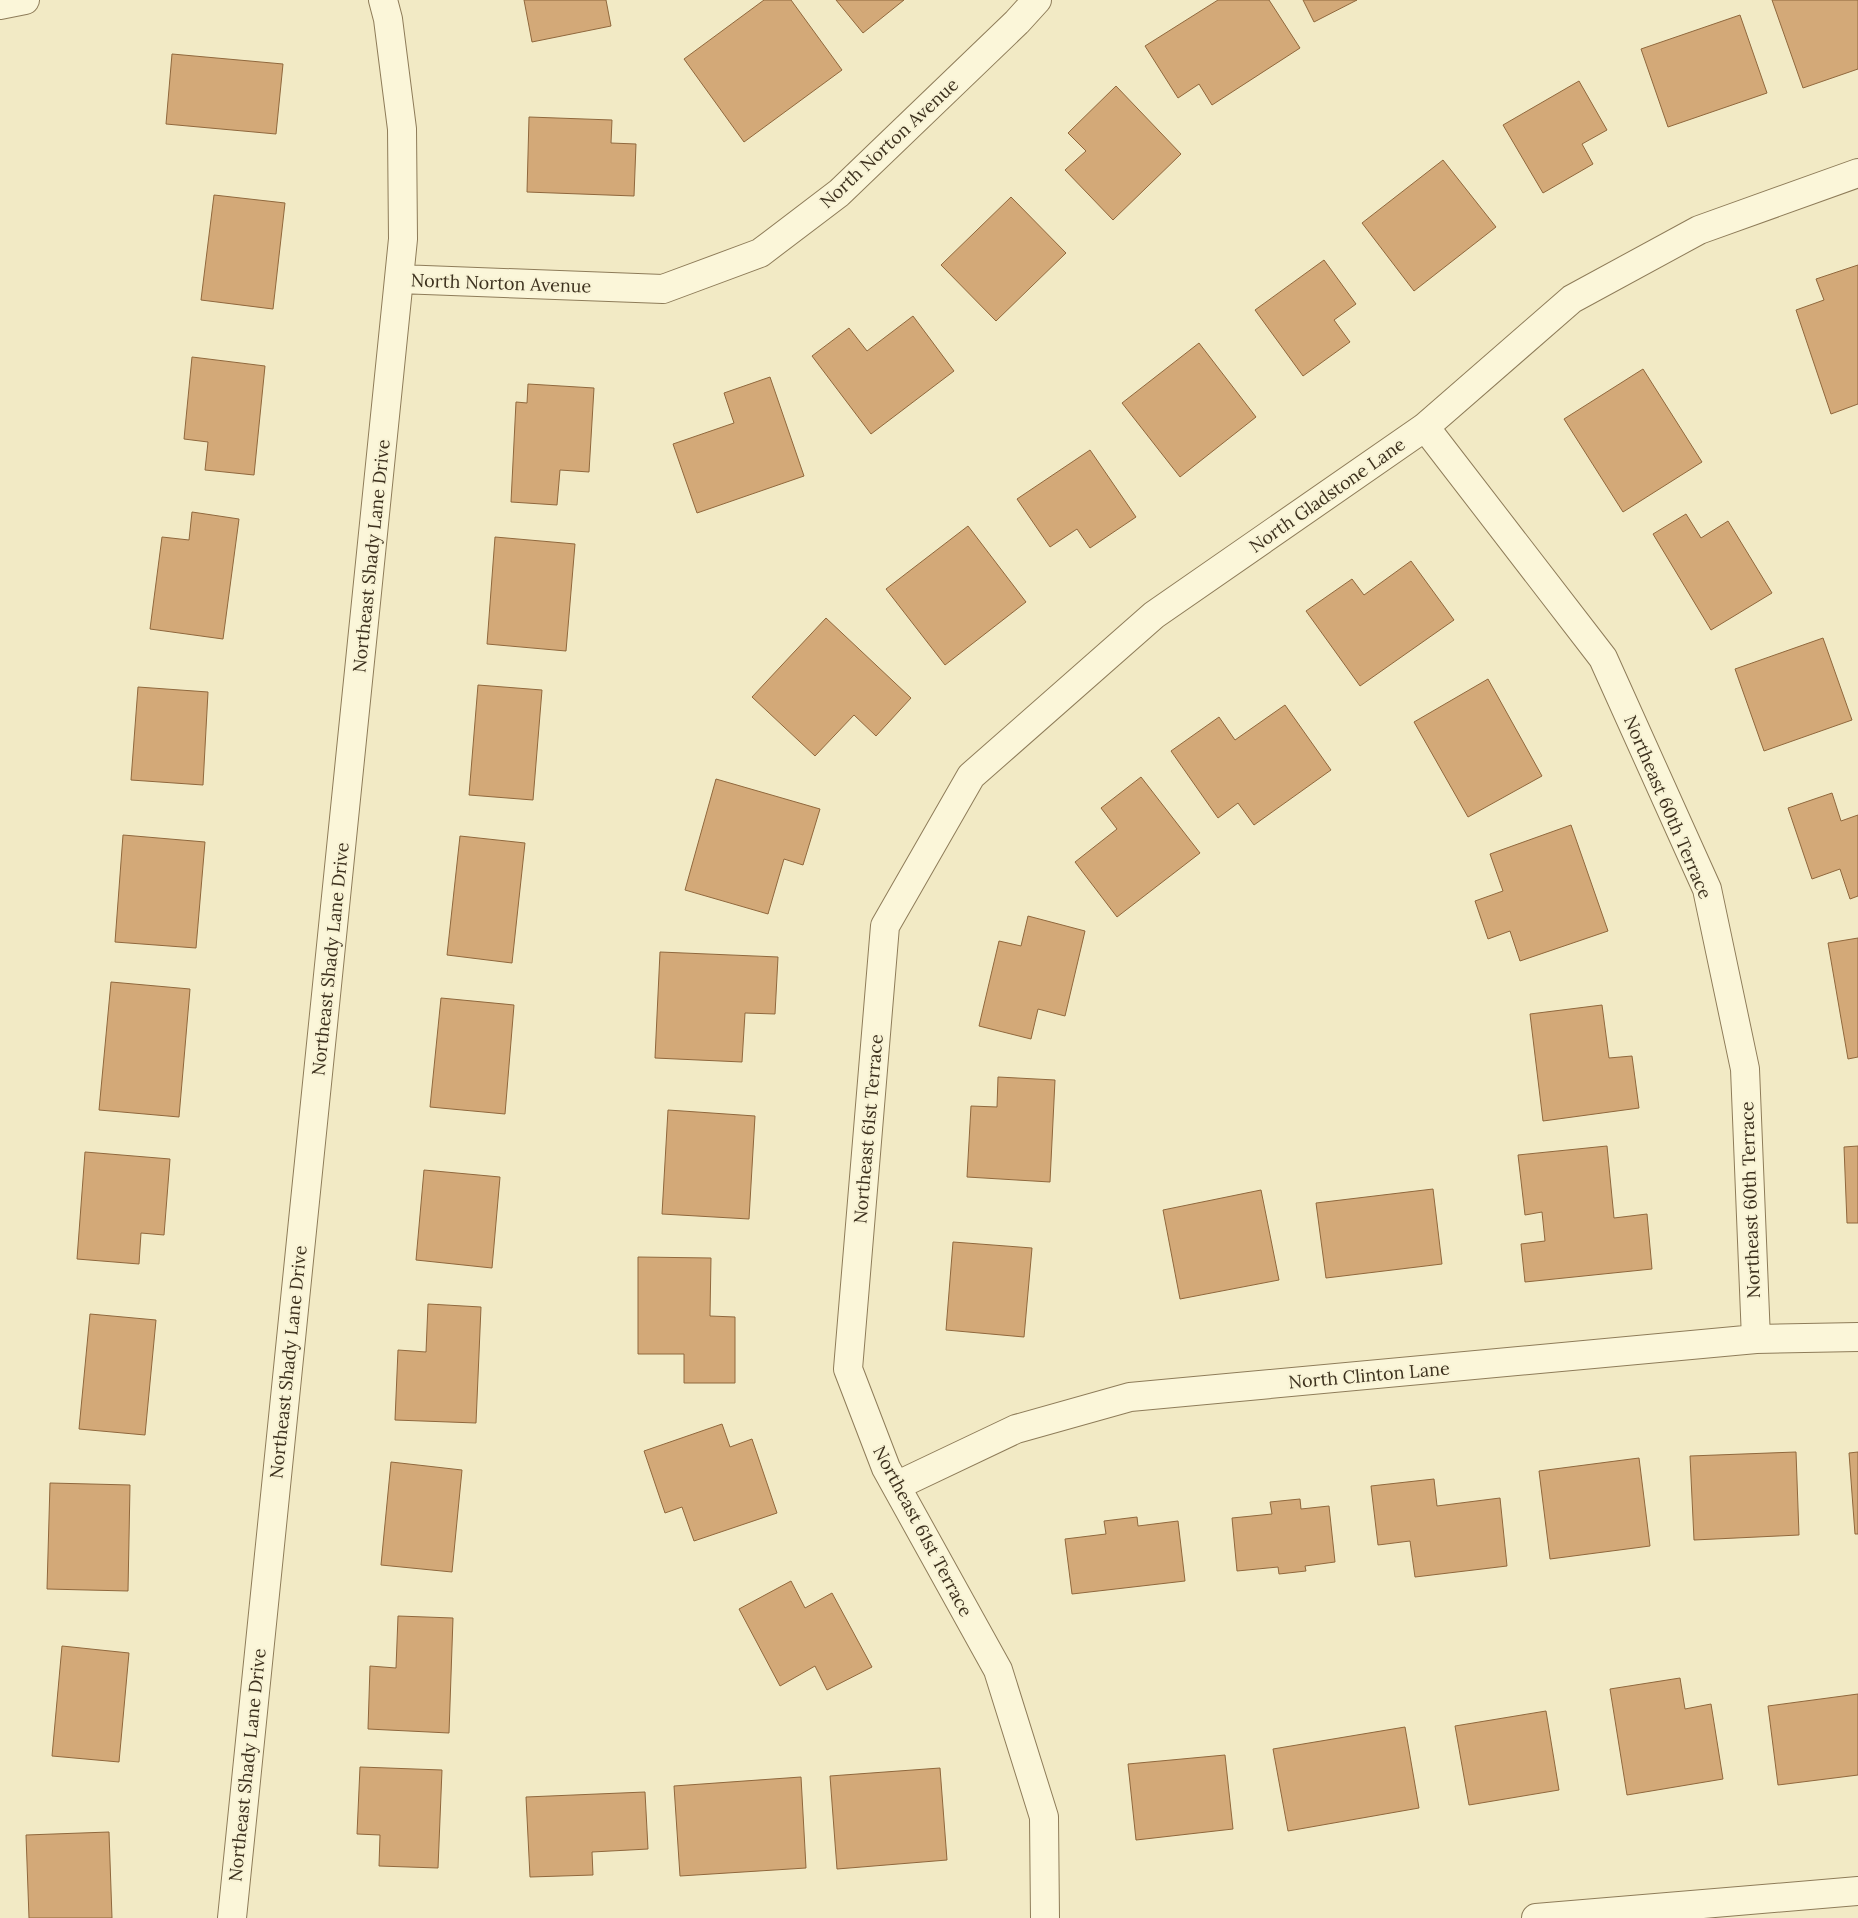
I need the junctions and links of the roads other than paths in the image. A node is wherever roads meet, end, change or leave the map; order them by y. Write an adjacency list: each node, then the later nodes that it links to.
1 (25, 0): 4 (street)
2 (383, 0): 6 (street, Northeast Shady Lane Drive)
3 (1037, 0): 6 (street, North Norton Avenue)
4 (0, 5)
5 (1858, 173): 7 (street, North Gladstone Lane)
6 (399, 279): 13 (street, Northeast Shady Lane Drive)
7 (1426, 427): 8 (street, North Gladstone Lane); 10 (street, Northeast 60th Terrace)
8 (885, 926): 11 (street, Northeast 61st Terrace)
9 (1858, 1337): 10 (street, North Clinton Lane)
10 (1756, 1339): 11 (street, North Clinton Lane)
11 (896, 1486): 14 (street, Northeast 61st Terrace)
12 (1858, 1891): 15 (street)
13 (232, 1918)
14 (1045, 1918)
15 (1536, 1918)

